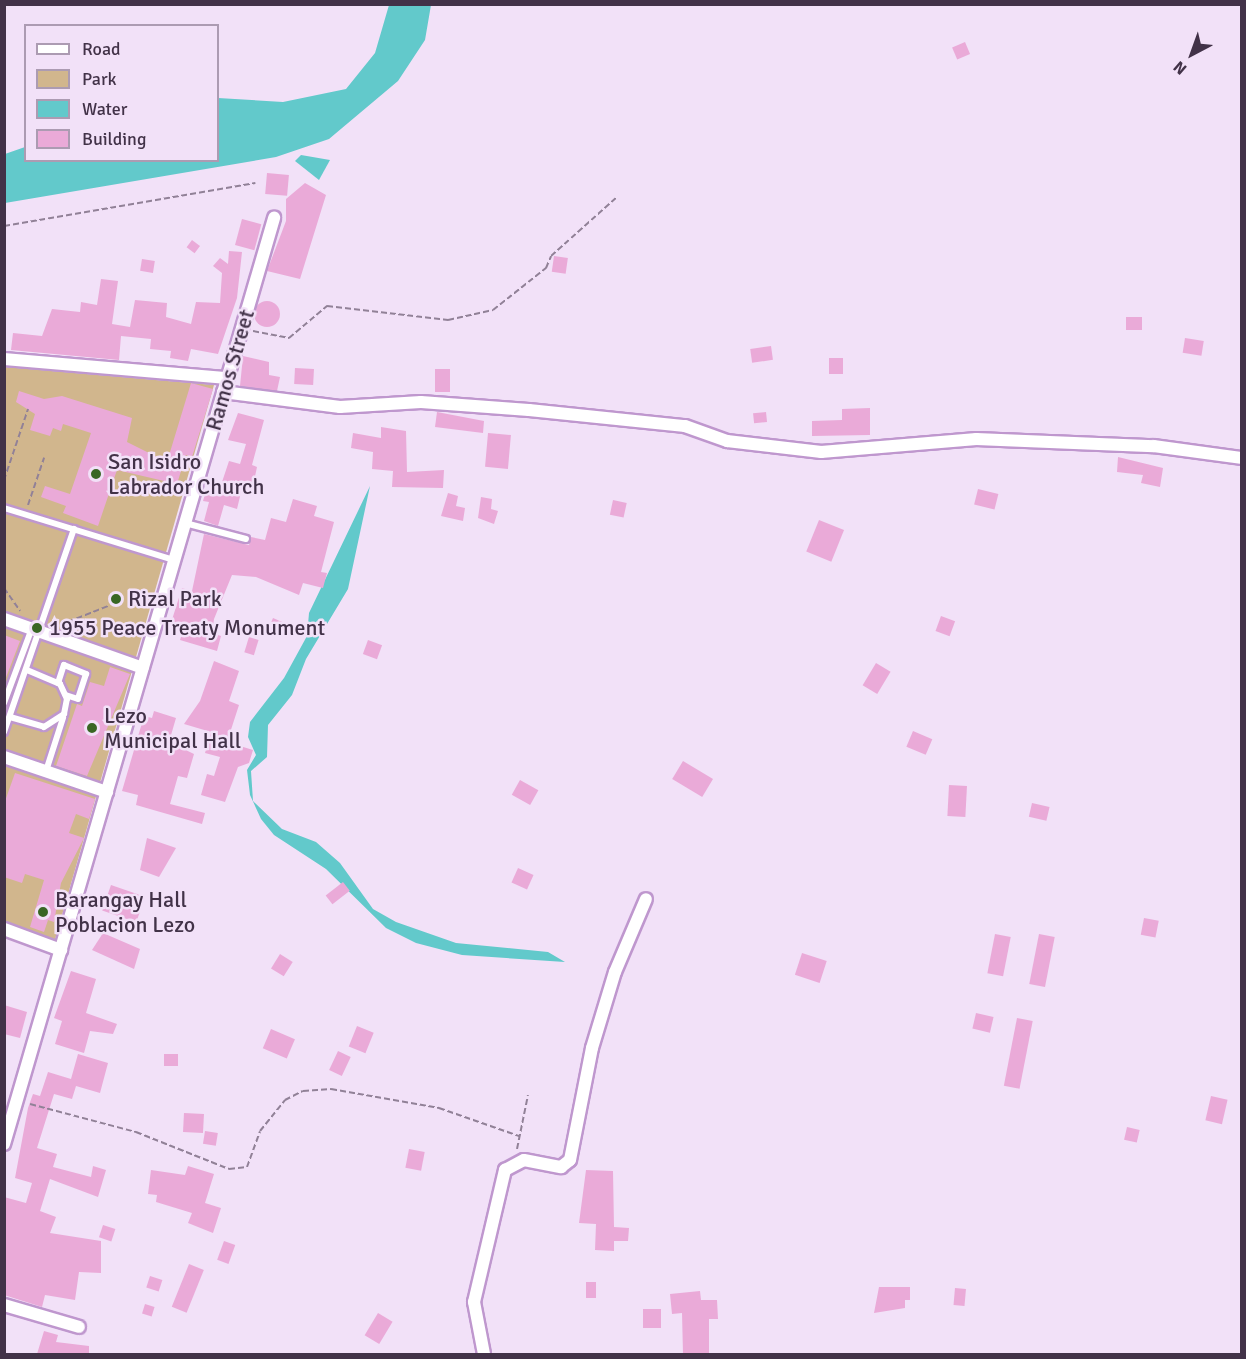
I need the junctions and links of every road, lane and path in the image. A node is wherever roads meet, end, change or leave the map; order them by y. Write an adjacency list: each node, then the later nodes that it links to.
1 (255, 183): 4 (path)
2 (618, 195): 5 (path)
3 (274, 218): 5 (street, Ramos Street)
4 (4, 226)
5 (242, 328): 7 (street, Ramos Street)
6 (4, 359): 7 (street)
7 (227, 378): 8 (street, Ramos Street)
8 (223, 392): 11 (street); 15 (street, Ramos Street)
9 (28, 410): 12 (path)
10 (44, 458): 14 (path)
11 (1242, 458)
12 (4, 480)
13 (4, 508): 14 (lane)
14 (25, 514): 16 (lane)
15 (185, 523): 17 (lane); 18 (street, Ramos Street)
16 (74, 529): 18 (lane); 22 (lane)
17 (246, 538)
18 (174, 560): 23 (street, Ramos Street)
19 (4, 588): 22 (path)
20 (108, 606): 22 (path)
21 (4, 619): 22 (street)
22 (37, 628): 23 (street); 24 (lane); 27 (lane)
23 (143, 668): 33 (street, Ramos Street)
24 (27, 670): 25 (lane); 29 (lane)
25 (58, 682): 26 (lane); 26 (lane)
26 (66, 695): 28 (lane)
27 (4, 703)
28 (64, 714): 29 (lane); 32 (lane)
29 (10, 717): 30 (lane)
30 (4, 732)
31 (4, 757): 32 (street)
32 (45, 771): 33 (street)
33 (107, 792): 36 (street, Ramos Street)
34 (646, 899): 42 (street)
35 (4, 929): 36 (street)
36 (61, 950): 39 (street, Ramos Street)
37 (528, 1095): 40 (path)
38 (4, 1097): 39 (street)
39 (17, 1101): 40 (path); 41 (street, Ramos Street)
40 (519, 1136): 42 (path)
41 (4, 1144)
42 (514, 1163): 45 (street)
43 (4, 1305): 44 (street)
44 (79, 1327)
45 (484, 1354)

